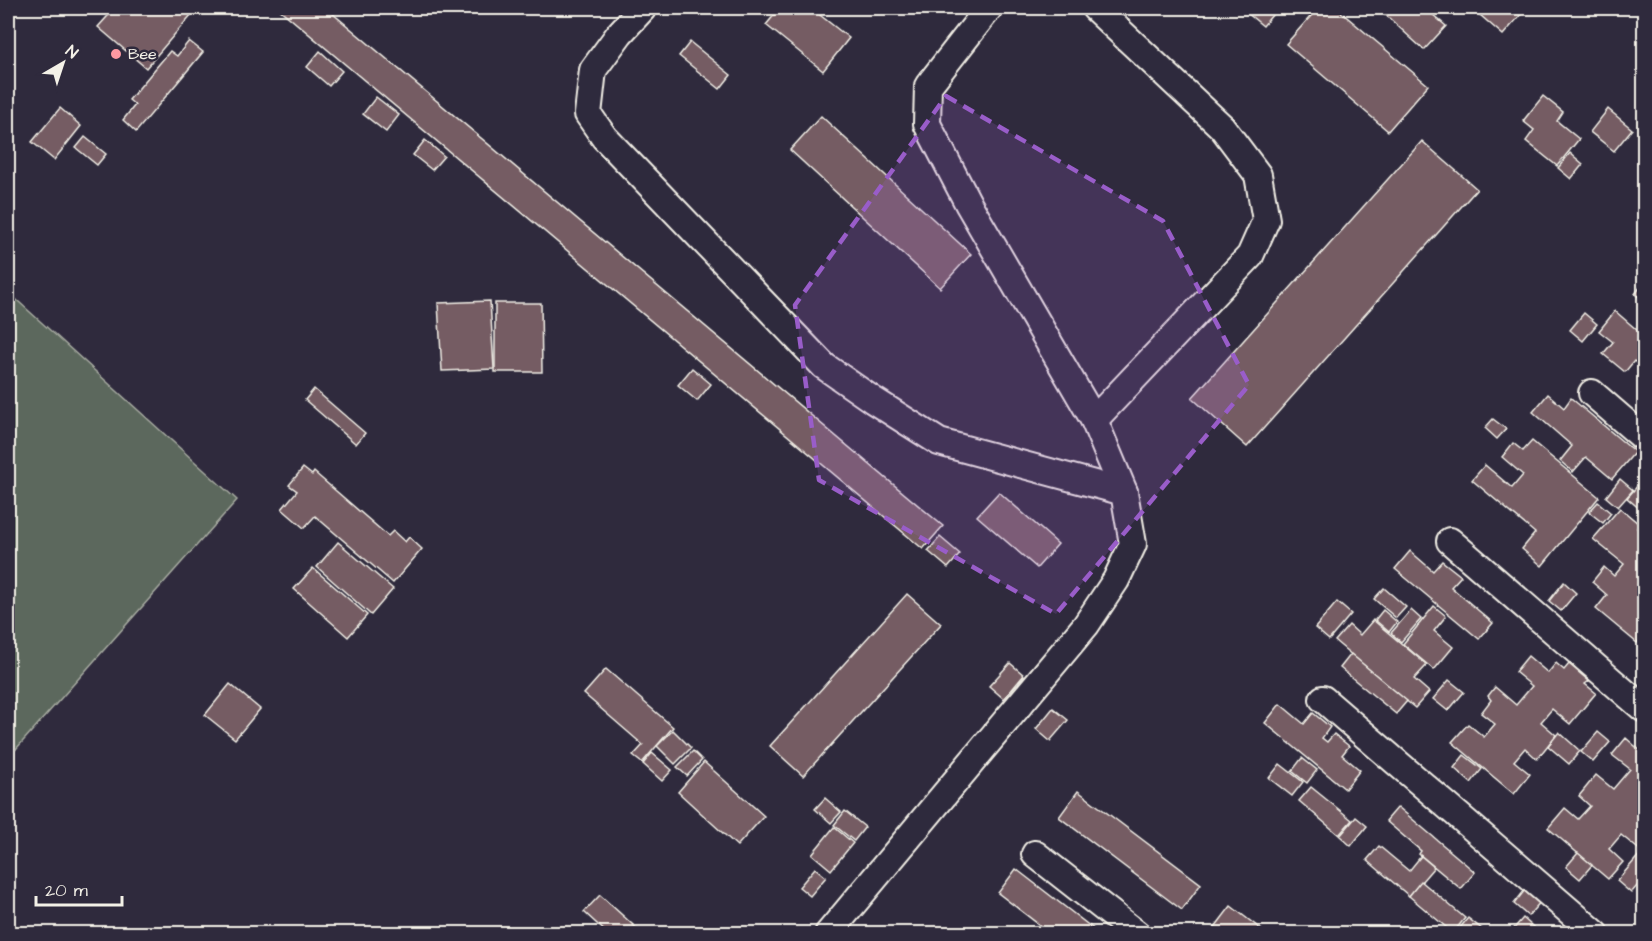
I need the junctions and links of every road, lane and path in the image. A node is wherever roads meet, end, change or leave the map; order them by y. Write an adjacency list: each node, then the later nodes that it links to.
1 (643, 8): 7 (street)
2 (989, 8): 5 (street)
3 (1095, 8): 5 (street)
4 (1592, 393): 6 (street)
5 (1094, 420): 7 (street)
6 (1644, 438)
7 (1124, 492): 12 (street)
8 (1450, 541): 10 (street)
9 (1323, 699): 14 (street)
10 (1644, 709)
11 (1035, 854): 13 (street)
12 (828, 933)
13 (1137, 933)
14 (1596, 933)

